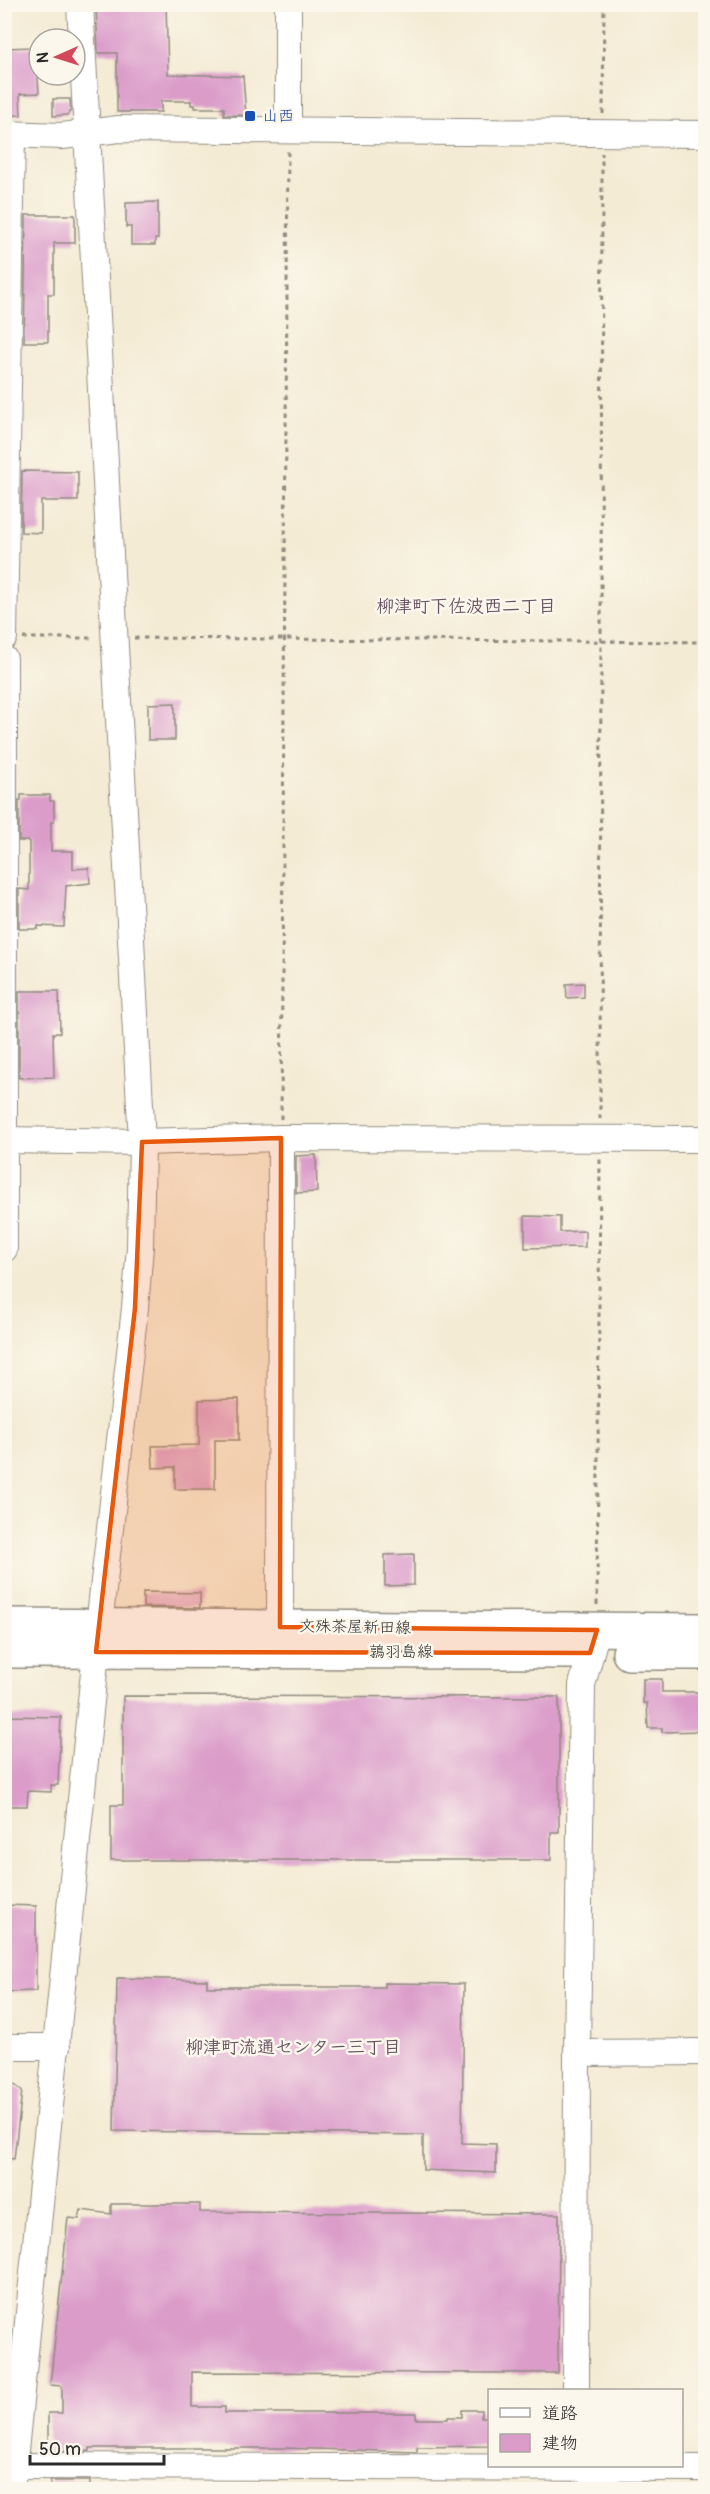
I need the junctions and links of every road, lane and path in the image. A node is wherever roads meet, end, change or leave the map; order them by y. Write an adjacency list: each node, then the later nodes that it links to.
1 (80, 4): 6 (street)
2 (288, 4): 4 (street)
3 (604, 4): 7 (path)
4 (288, 130): 6 (street); 7 (street); 10 (path)
5 (8, 134): 6 (street); 13 (street)
6 (87, 134): 9 (street)
7 (602, 134): 8 (street); 11 (path)
8 (705, 134)
9 (113, 638): 10 (path); 13 (path); 18 (street)
10 (286, 640): 11 (path); 14 (path)
11 (602, 641): 12 (path); 15 (path)
12 (705, 642)
13 (8, 645): 17 (street)
14 (280, 1138): 15 (street); 18 (street); 21 (street)
15 (600, 1139): 16 (street); 24 (path)
16 (705, 1139)
17 (5, 1140): 18 (street); 19 (street)
18 (142, 1142): 23 (street)
19 (4, 1249)
20 (4, 1625): 23 (main road, 文殊茶屋新田線)
21 (280, 1627): 23 (main road, 文殊茶屋新田線); 24 (main road, 文殊茶屋新田線)
22 (705, 1630): 24 (main road, 文殊茶屋新田線)
23 (97, 1638): 24 (main road, 鶉羽島線); 25 (main road); 28 (street)
24 (593, 1641): 26 (main road, 鶉羽島線); 30 (street)
25 (4, 1651)
26 (705, 1653)
27 (4, 2047): 28 (street)
28 (57, 2047): 32 (street)
29 (705, 2052): 30 (street)
30 (577, 2053): 31 (street)
31 (576, 2389)
32 (11, 2461): 35 (street)
33 (705, 2468): 34 (street)
34 (585, 2473): 35 (street)
35 (275, 2478)

